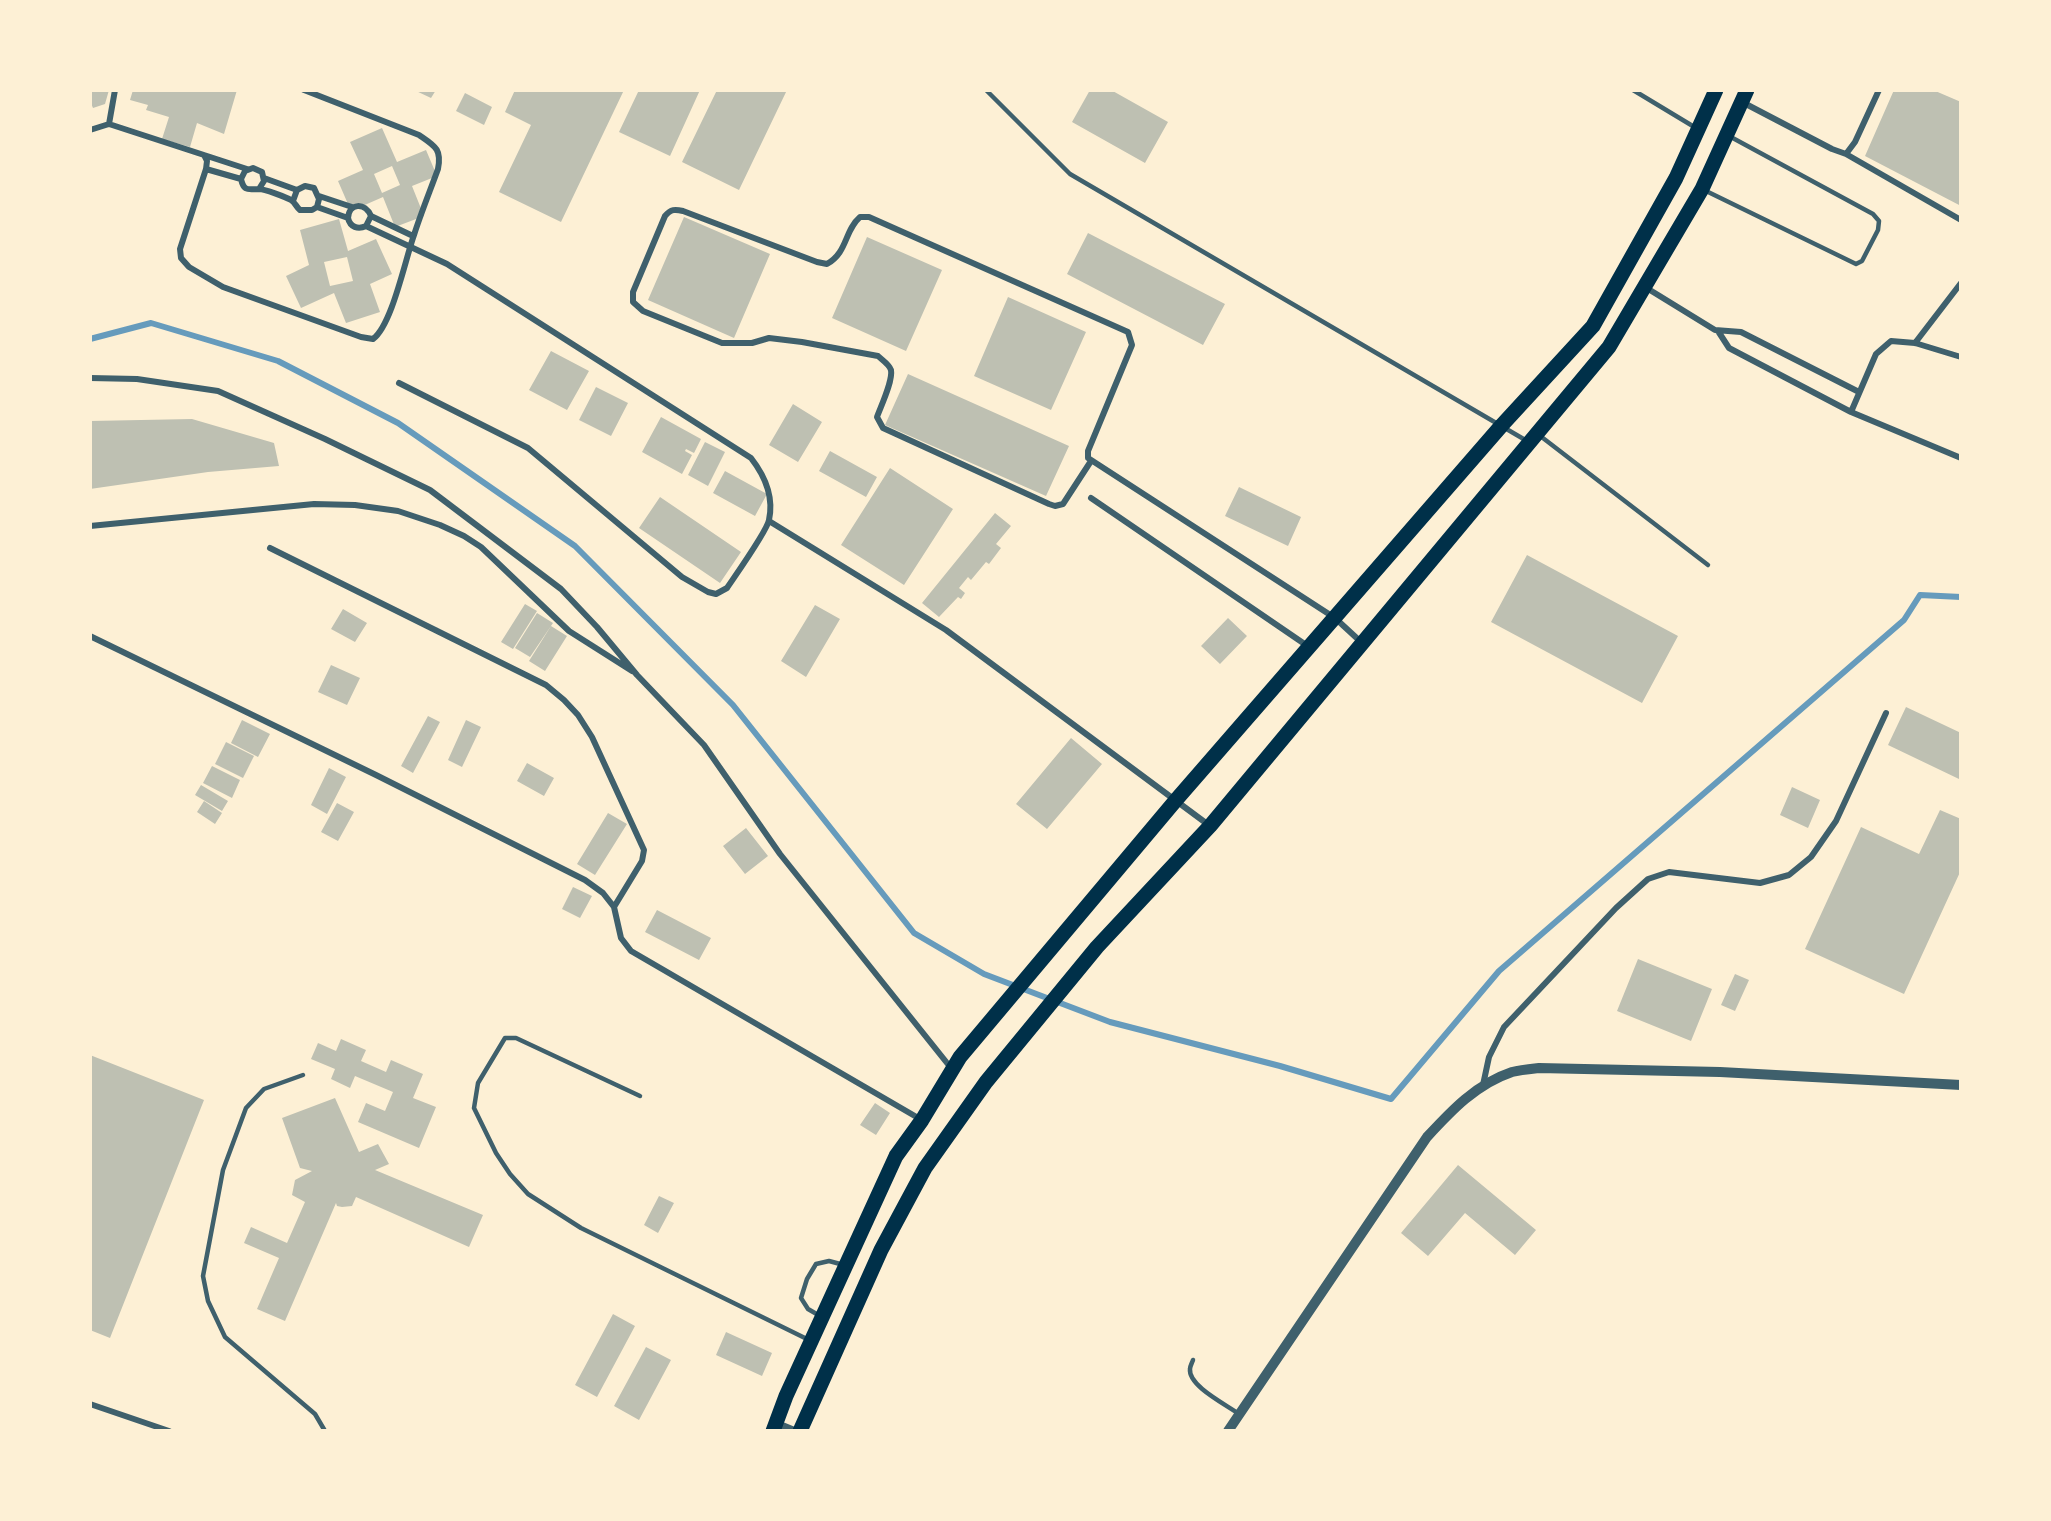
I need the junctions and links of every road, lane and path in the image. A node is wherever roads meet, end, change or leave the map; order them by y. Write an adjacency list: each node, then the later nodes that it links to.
1 (115, 90): 8 (street)
2 (303, 90): 29 (street)
3 (986, 90): 40 (lane)
4 (1633, 90): 10 (lane)
5 (1716, 90): 10 (main road)
6 (1879, 90): 12 (street)
7 (1744, 96): 11 (main road); 12 (street)
8 (109, 124): 9 (street); 13 (street)
9 (90, 130)
10 (1698, 130): 40 (main road)
11 (1727, 135): 19 (main road); 19 (lane)
12 (1846, 154): 27 (street)
13 (204, 155): 14 (street); 15 (street)
14 (206, 169): 17 (street); 30 (street)
15 (247, 169): 16 (street); 17 (street)
16 (264, 178): 18 (street); 20 (street)
17 (241, 179): 18 (street)
18 (259, 189): 22 (street)
19 (1702, 189): 32 (main road)
20 (297, 190): 21 (street); 22 (street)
21 (319, 196): 23 (street); 24 (street)
22 (293, 201): 23 (street)
23 (317, 207): 26 (street)
24 (352, 207): 25 (street); 26 (street)
25 (370, 216): 28 (street); 29 (street)
26 (348, 218): 28 (street)
27 (1961, 220)
28 (366, 226): 30 (street)
29 (413, 236): 30 (street)
30 (410, 247): 45 (street)
31 (1961, 283): 34 (street)
32 (1644, 287): 33 (street); 41 (main road)
33 (1718, 331): 38 (street); 39 (street)
34 (1915, 343): 35 (street); 38 (street)
35 (1961, 357)
36 (90, 378): 53 (street)
37 (399, 382): 45 (street)
38 (1859, 392): 39 (street)
39 (1851, 412): 42 (street)
40 (1502, 425): 41 (lane); 49 (main road)
41 (1532, 437): 48 (lane); 51 (main road)
42 (1961, 458)
43 (1091, 461): 43 (street); 49 (street)
44 (1090, 498): 52 (street)
45 (769, 521): 55 (street)
46 (90, 526): 53 (street)
47 (270, 548): 57 (street)
48 (1708, 565)
49 (1335, 618): 51 (street); 52 (main road)
50 (90, 637): 57 (street)
51 (1361, 643): 56 (main road)
52 (1310, 647): 55 (main road)
53 (637, 675): 58 (street)
54 (1886, 713): 61 (street)
55 (1176, 800): 56 (street); 58 (main road)
56 (1210, 826): 74 (main road)
57 (614, 907): 63 (street)
58 (956, 1063): 63 (main road)
59 (303, 1075): 72 (lane)
60 (1961, 1085): 61 (street)
61 (1482, 1086): 69 (street)
62 (640, 1096): 66 (lane)
63 (922, 1120): 64 (main road)
64 (846, 1265): 65 (main road); 65 (lane)
65 (822, 1318): 66 (main road)
66 (811, 1341): 70 (main road)
67 (1193, 1360): 69 (lane)
68 (90, 1404): 71 (street)
69 (1239, 1414): 75 (street)
70 (774, 1427): 73 (street)
71 (169, 1431)
72 (324, 1431)
73 (792, 1431)
74 (800, 1431)
75 (1228, 1431)

